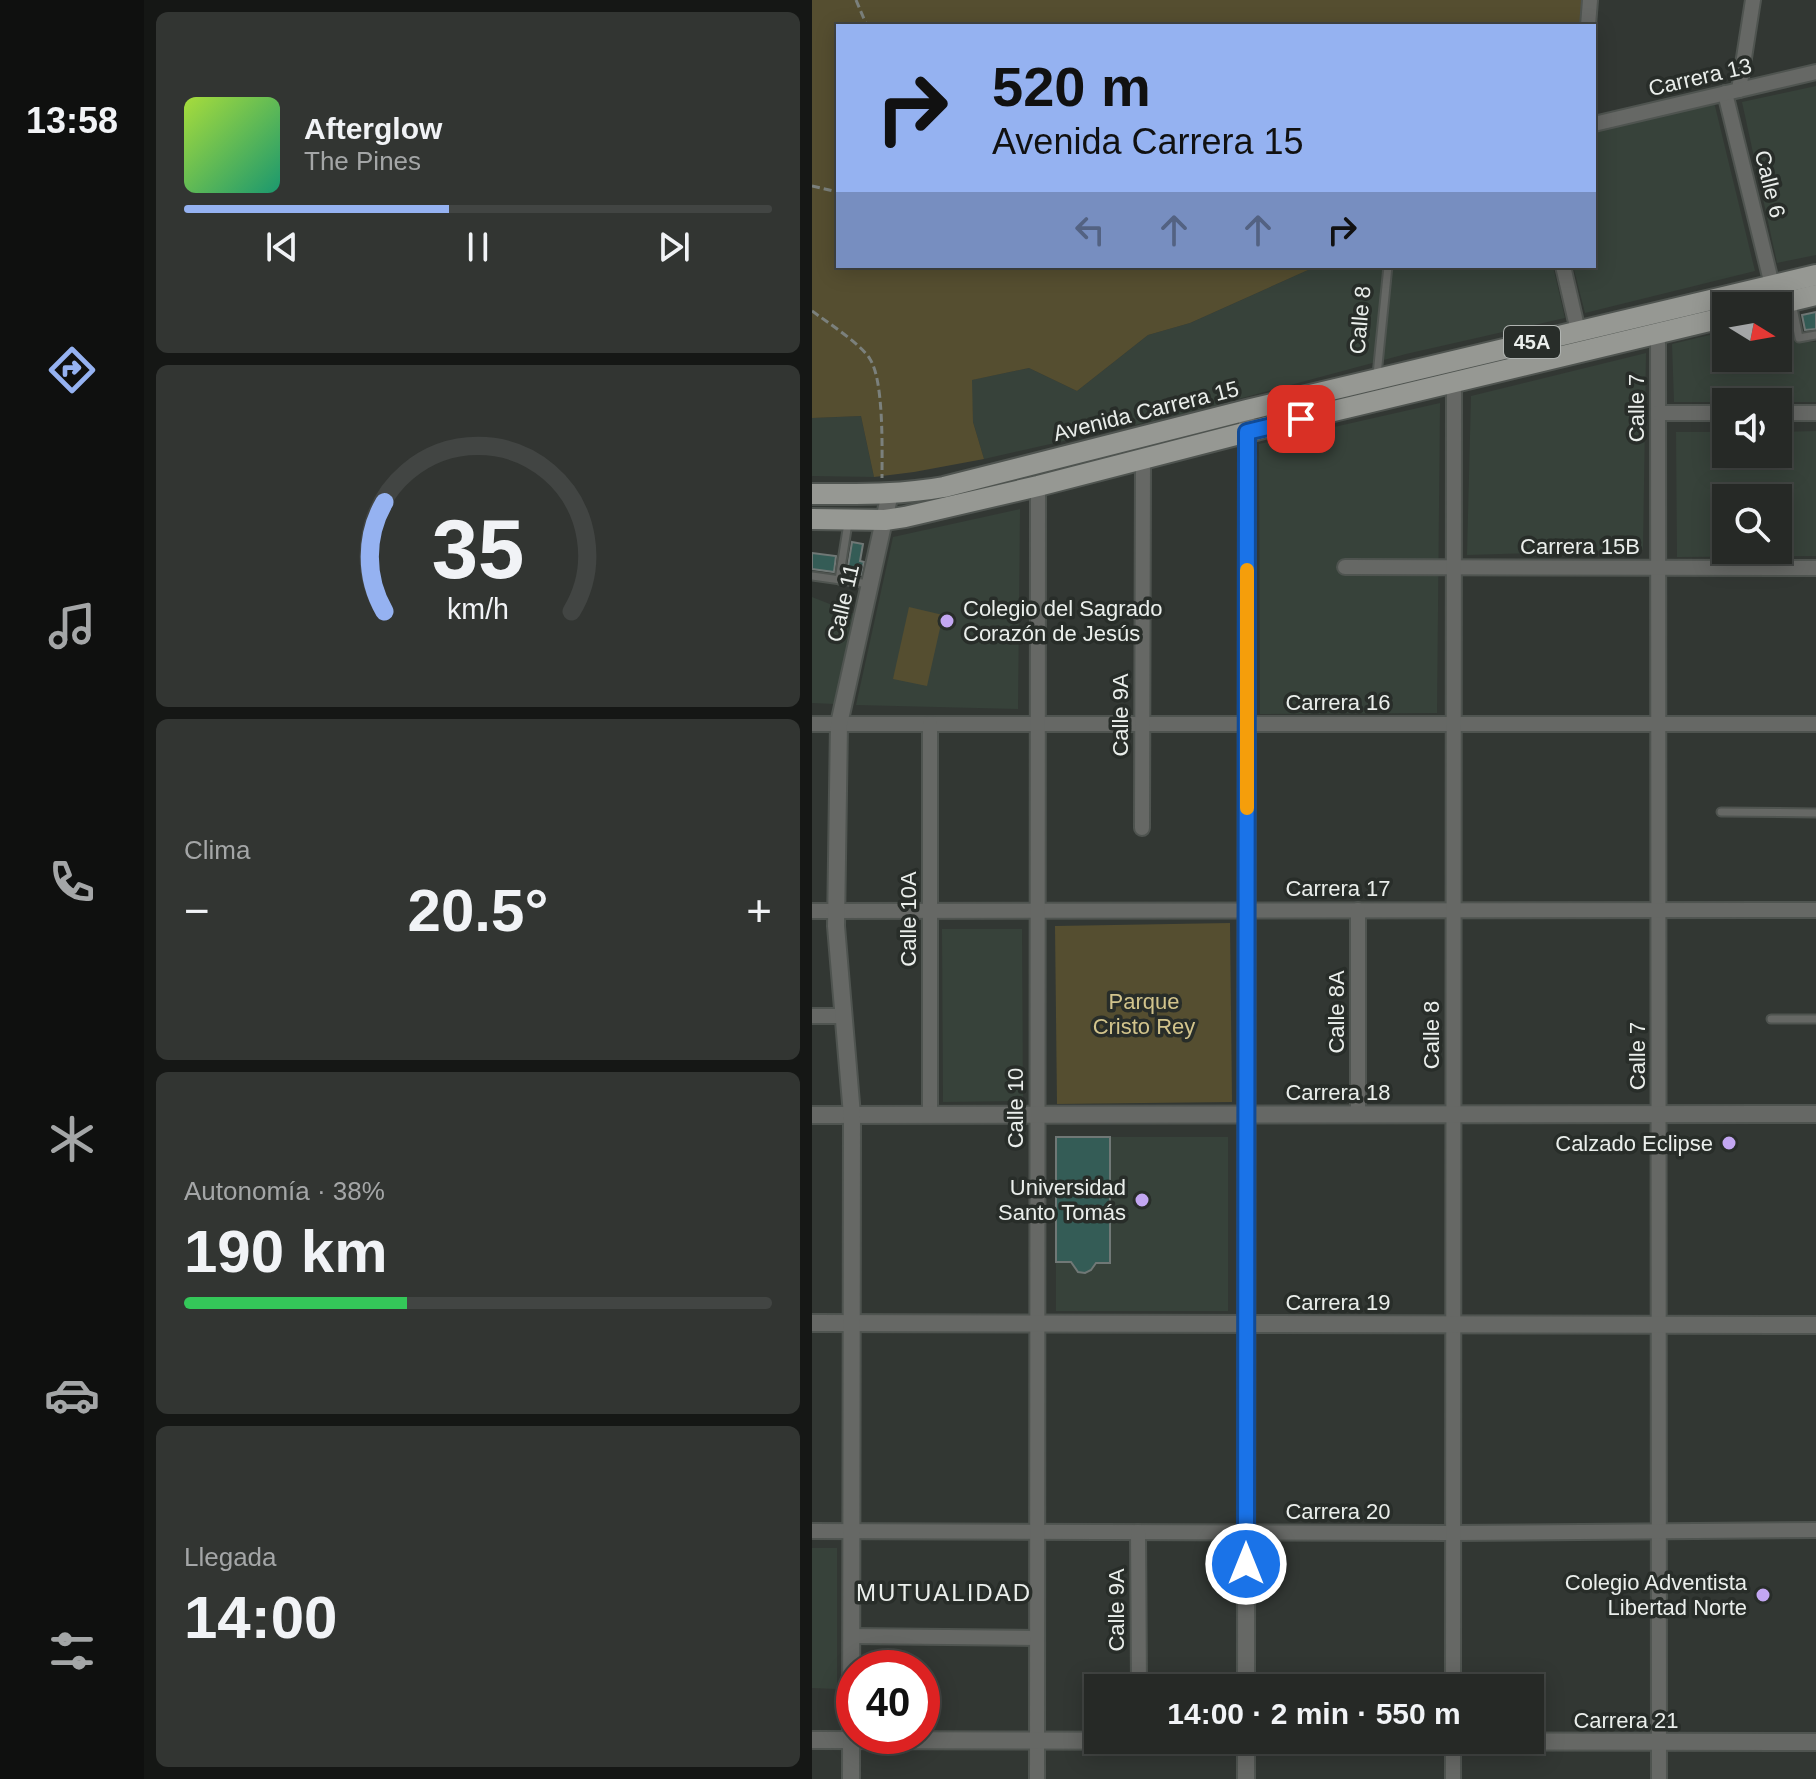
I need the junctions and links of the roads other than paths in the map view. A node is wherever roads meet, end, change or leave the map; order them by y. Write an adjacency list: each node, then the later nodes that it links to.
1 (1590, 0): 3 (street)
2 (1753, 0): 5 (street, Calle 6)
3 (1588, 24)
4 (1816, 72): 5 (street, Carrera 13)
5 (1732, 92): 6 (street, Carrera 13); 10 (street, Calle 6)
6 (1596, 124)
7 (1388, 268): 19 (lane, Calle 8)
8 (1563, 268): 16 (street)
9 (1816, 275): 11 (main road, Avenida Carrera 15 / 45A)
10 (1770, 292)
11 (1780, 292)
12 (1816, 295): 13 (main road, Avenida Carrera 15 / 45A)
13 (1792, 301): 18 (lane)
14 (1712, 307): 16 (main road, Avenida Carrera 15 / 45A)
15 (1712, 320): 17 (main road, Avenida Carrera 15 / 45A)
16 (1578, 331): 19 (main road, Avenida Carrera 15 / 45A)
17 (1658, 333): 20 (main road, Avenida Carrera 15 / 45A); 22 (street, Calle 7)
18 (1816, 335)
19 (1377, 379): 21 (main road, Avenida Carrera 15 / 45A)
20 (1454, 382): 26 (main road, Avenida Carrera 15 / 45A); 35 (street, Calle 8)
21 (1247, 410): 26 (street); 29 (main road, Avenida Carrera 15 / 45A)
22 (1658, 413): 23 (street); 36 (street, Calle 7)
23 (1712, 413)
24 (1792, 413): 25 (street)
25 (1816, 413)
26 (1247, 432): 27 (main road, Avenida Carrera 15 / 45A); 46 (street)
27 (1143, 459): 28 (main road, Avenida Carrera 15 / 45A); 45 (street, Calle 9A)
28 (1038, 486): 33 (main road, Avenida Carrera 15 / 45A); 44 (street, Calle 10)
29 (886, 493): 30 (main road, Avenida Carrera 15 / 45A); 33 (street, Calle 11)
30 (812, 494)
31 (812, 519): 32 (main road, Avenida Carrera 15 / 45A)
32 (848, 519): 33 (main road, Avenida Carrera 15 / 45A); 39 (lane)
33 (885, 520): 40 (street, Calle 11)
34 (1345, 567): 35 (street, Carrera 15B)
35 (1454, 568): 36 (street, Carrera 15B); 47 (street, Calle 8)
36 (1658, 568): 37 (street, Carrera 15B); 48 (street, Calle 7)
37 (1816, 568)
38 (812, 576): 39 (lane)
39 (839, 580): 40 (lane)
40 (869, 584): 42 (street, Calle 11)
41 (812, 724): 42 (street, Carrera 16)
42 (839, 724): 43 (street, Carrera 16); 61 (street, Calle 11)
43 (930, 724): 44 (street, Carrera 16); 53 (street, Calle 10A)
44 (1038, 724): 45 (street, Carrera 16); 54 (street, Calle 10)
45 (1142, 724): 46 (street, Carrera 16); 52 (street, Calle 9A)
46 (1247, 724): 47 (street, Carrera 16); 55 (street)
47 (1453, 724): 48 (street, Carrera 16); 57 (street, Calle 8)
48 (1658, 724): 49 (street, Carrera 16); 58 (street, Calle 7)
49 (1816, 724)
50 (1721, 812): 51 (lane)
51 (1816, 813)
52 (1142, 828)
53 (930, 910): 54 (street, Carrera 17); 61 (street, Carrera 17); 66 (street, Calle 10A)
54 (1038, 910): 55 (street, Carrera 17); 67 (street, Calle 10)
55 (1247, 910): 56 (street, Carrera 17); 68 (street)
56 (1358, 910): 57 (street, Carrera 17); 69 (street, Calle 8A)
57 (1453, 910): 58 (street, Carrera 17); 70 (street, Calle 8)
58 (1658, 910): 59 (street, Carrera 17); 71 (street, Calle 7)
59 (1816, 910)
60 (812, 911): 61 (street, Carrera 17)
61 (836, 911): 63 (street, Calle 11)
62 (812, 1016): 63 (street)
63 (844, 1016): 74 (street, Calle 11)
64 (1771, 1019): 65 (lane)
65 (1816, 1019)
66 (930, 1114): 67 (street, Carrera 18); 74 (street, Carrera 18)
67 (1037, 1114): 68 (street, Carrera 18); 77 (street, Calle 10)
68 (1247, 1114): 69 (street, Carrera 18); 78 (street)
69 (1358, 1114): 70 (street, Carrera 18)
70 (1453, 1114): 71 (street, Carrera 18); 79 (street, Calle 8)
71 (1659, 1114): 72 (street, Carrera 18); 80 (street, Calle 7)
72 (1816, 1114)
73 (812, 1115): 74 (street, Carrera 18)
74 (852, 1115): 76 (street, Calle 11)
75 (812, 1323): 76 (street, Carrera 19)
76 (852, 1323): 77 (street, Carrera 19); 85 (street, Calle 11)
77 (1037, 1323): 78 (street, Carrera 19); 86 (street, Calle 10)
78 (1246, 1324): 79 (street, Carrera 19); 88 (street)
79 (1453, 1324): 80 (street, Carrera 19); 89 (street, Calle 8)
80 (1659, 1325): 81 (street, Carrera 19); 82 (street, Calle 7)
81 (1816, 1325)
82 (1659, 1530): 83 (street, Carrera 20); 89 (street, Carrera 20); 102 (street, Calle 7)
83 (1816, 1530)
84 (812, 1531): 85 (street, Carrera 20)
85 (851, 1531): 86 (street, Carrera 20); 90 (street, Calle 11)
86 (1037, 1532): 87 (street, Carrera 20); 91 (street, Calle 10)
87 (1138, 1532): 88 (street, Carrera 20); 93 (street, Calle 9A)
88 (1246, 1532): 89 (street, Carrera 20); 94 (street)
89 (1453, 1533): 95 (street, Calle 8)
90 (851, 1636): 91 (street); 92 (street, Calle 11)
91 (1037, 1638): 99 (street, Calle 10)
92 (851, 1650)
93 (1139, 1674)
94 (1246, 1674)
95 (1453, 1674)
96 (812, 1740): 97 (street, Carrera 21)
97 (836, 1740)
98 (940, 1740): 99 (street, Carrera 21)
99 (1037, 1741): 100 (street, Carrera 21); 108 (street, Calle 10)
100 (1084, 1741)
101 (1544, 1741): 102 (street, Carrera 21)
102 (1659, 1742): 103 (street, Carrera 21); 111 (street, Calle 7)
103 (1816, 1742)
104 (851, 1754): 107 (street, Calle 11)
105 (1246, 1754): 109 (street)
106 (1453, 1754): 110 (street)
107 (851, 1779)
108 (1037, 1779)
109 (1246, 1779)
110 (1453, 1779)
111 (1659, 1779)

